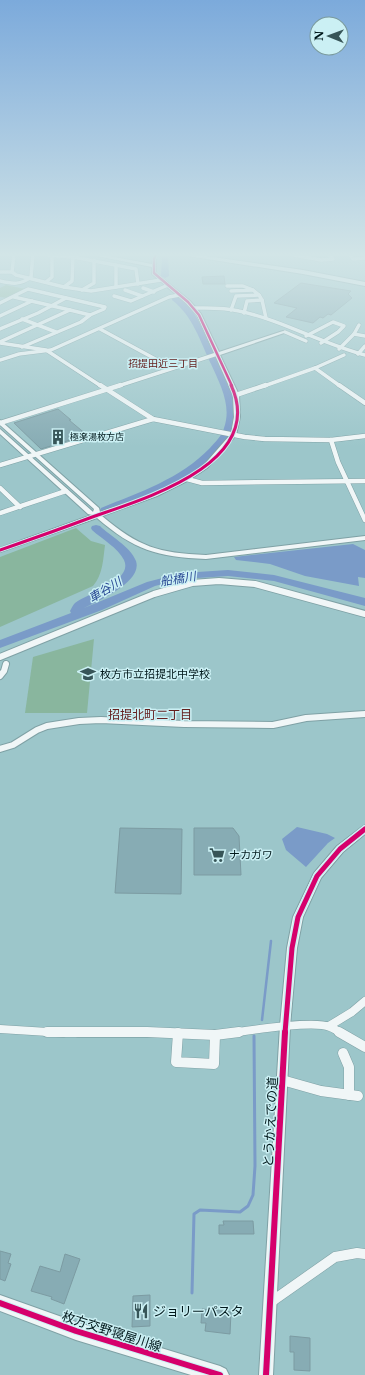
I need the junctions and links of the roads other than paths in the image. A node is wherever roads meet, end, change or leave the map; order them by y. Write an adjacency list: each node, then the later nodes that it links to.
1 (26, 318): 7 (street)
2 (53, 318): 8 (street)
3 (85, 318): 12 (street)
4 (123, 318): 11 (street)
5 (200, 318): 26 (street)
6 (266, 318): 15 (street)
7 (22, 320): 8 (street); 10 (street)
8 (39, 325): 12 (street); 17 (street)
9 (359, 325): 14 (street)
10 (0, 329)
11 (100, 329): 24 (street); 32 (street)
12 (56, 332): 21 (street)
13 (285, 332): 18 (street); 26 (street)
14 (354, 334): 16 (street); 23 (street)
15 (306, 336): 19 (street); 19 (street)
16 (365, 336)
17 (0, 342): 21 (street)
18 (312, 343)
19 (320, 344): 22 (street); 23 (street)
20 (365, 346): 27 (street)
21 (22, 347): 24 (street)
22 (326, 349)
23 (339, 349): 27 (street)
24 (46, 350): 31 (street); 34 (street)
25 (332, 351): 28 (street)
26 (216, 354): 32 (street); 35 (street)
27 (358, 354): 29 (street)
28 (344, 355): 30 (street); 33 (street)
29 (365, 355)
30 (365, 358)
31 (0, 360)
32 (172, 368): 34 (street)
33 (315, 368): 35 (street); 36 (street)
34 (107, 389): 37 (street); 38 (street)
35 (236, 395): 40 (street)
36 (365, 403)
37 (153, 419): 40 (street); 43 (street)
38 (0, 423): 43 (street)
39 (0, 431): 44 (street)
40 (231, 434): 42 (street); 46 (street)
41 (365, 436): 42 (street)
42 (332, 440): 47 (street)
43 (36, 454): 44 (street); 53 (street)
44 (29, 456): 45 (street); 50 (street)
45 (0, 465)
46 (187, 479): 47 (street); 53 (street)
47 (348, 481): 48 (street); 54 (street)
48 (365, 481)
49 (0, 488): 51 (street)
50 (66, 492): 51 (street); 53 (street)
51 (20, 507): 52 (street)
52 (0, 513)
53 (98, 515): 55 (street); 56 (street)
54 (365, 520)
55 (365, 538)
56 (0, 550)
57 (365, 614): 58 (street)
58 (0, 657)
59 (6, 664): 60 (street)
60 (0, 676)
61 (365, 714): 62 (street)
62 (0, 749)
63 (365, 829): 65 (street, とうかえでの道)
64 (365, 1001): 66 (street)
65 (285, 1026): 66 (street); 69 (street); 72 (street, とうかえでの道)
66 (330, 1026): 70 (street)
67 (0, 1029): 68 (street)
68 (178, 1033): 69 (street); 69 (street)
69 (215, 1035)
70 (365, 1047)
71 (342, 1053): 72 (street)
72 (282, 1080): 75 (street, とうかえでの道)
73 (365, 1254): 75 (street)
74 (0, 1303): 76 (main road, 枚方交野寝屋川線)
75 (270, 1303): 77 (street, とうかえでの道)
76 (220, 1375)
77 (266, 1375)

